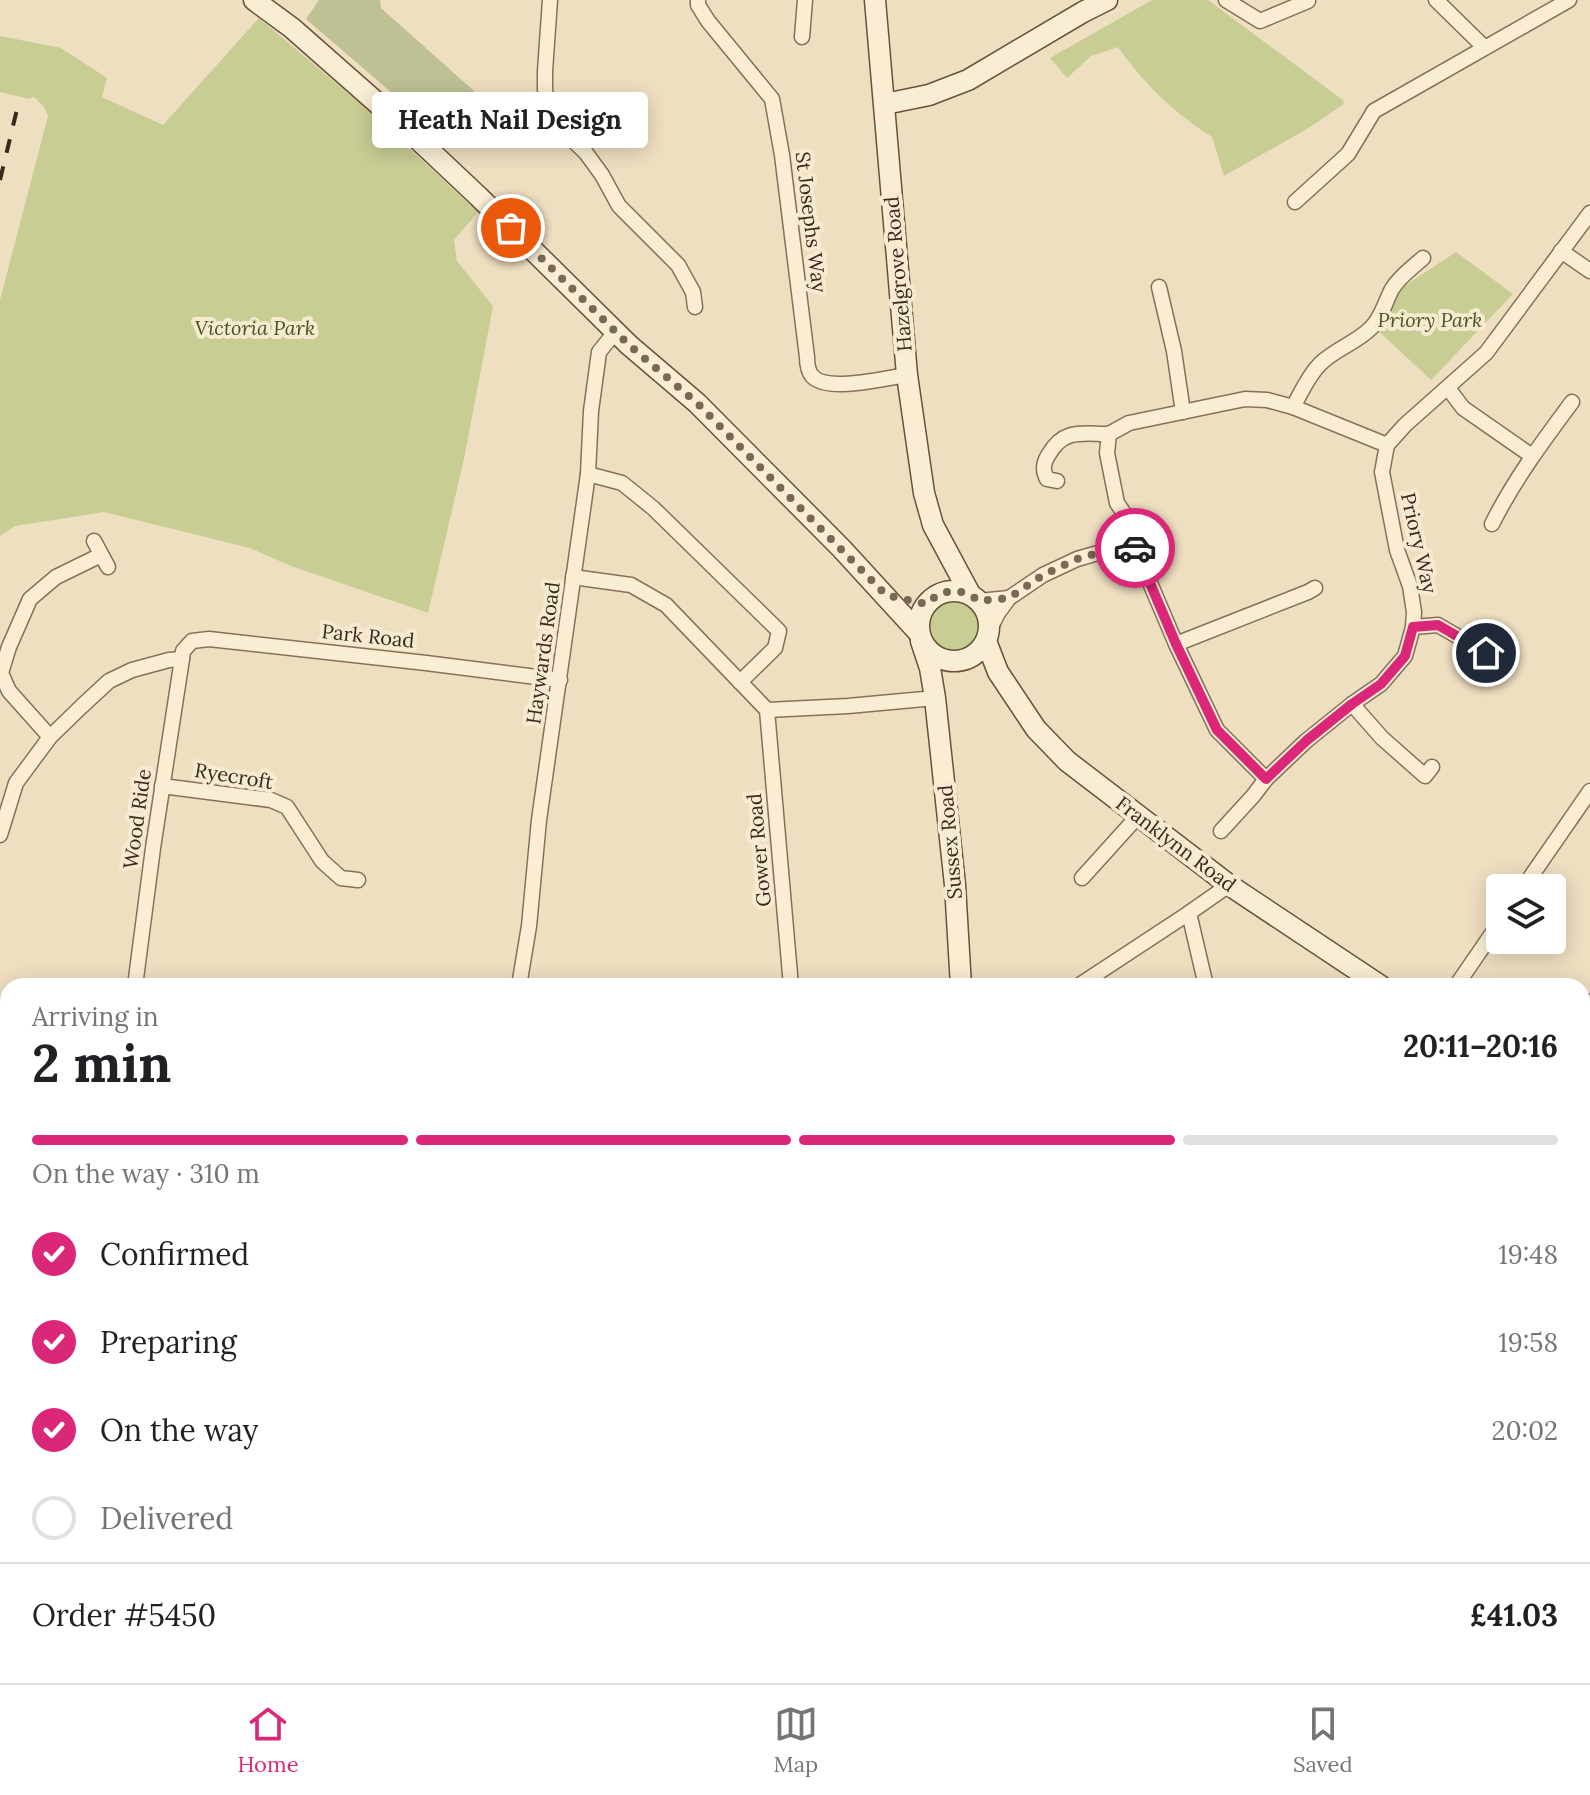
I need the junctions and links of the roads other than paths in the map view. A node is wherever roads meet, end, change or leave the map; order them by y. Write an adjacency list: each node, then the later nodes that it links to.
1 (254, 0): 22 (main road)
2 (550, 0): 21 (street)
3 (698, 0): 23 (street, St Josephs Way)
4 (805, 0): 12 (street)
5 (875, 0): 14 (main road, Hazelgrove Road)
6 (1107, 0): 11 (main road)
7 (1226, 0): 10 (street)
8 (1436, 0): 13 (street)
9 (1569, 0): 13 (street)
10 (1308, 1)
11 (1081, 6): 14 (main road)
12 (802, 37)
13 (1484, 47): 15 (street)
14 (885, 104): 23 (main road, Hazelgrove Road)
15 (1295, 202)
16 (1590, 213): 17 (street)
17 (1561, 251): 19 (street); 24 (street)
18 (1423, 258): 26 (street)
19 (1590, 271)
20 (1159, 287): 27 (street)
21 (695, 307)
22 (616, 331): 31 (street, Haywards Road); 39 (main road)
23 (907, 375): 35 (main road, Hazelgrove Road)
24 (1448, 388): 29 (street); 30 (street)
25 (1572, 402): 30 (street)
26 (1293, 407): 27 (street); 29 (street)
27 (1183, 412): 28 (street)
28 (1109, 434): 32 (street); 36 (street)
29 (1387, 445): 43 (street, Priory Way)
30 (1532, 456): 33 (street)
31 (588, 474): 37 (street, Haywards Road); 52 (street)
32 (1057, 481)
33 (1492, 524)
34 (94, 541): 56 (street)
35 (943, 542): 40 (main road, Hazelgrove Road); 41 (main road, Hazelgrove Road)
36 (1133, 543): 42 (street); 46 (street)
37 (573, 577): 51 (street, Haywards Road); 52 (street)
38 (1315, 588): 46 (street)
39 (886, 595): 40 (main road); 45 (main road)
40 (934, 598): 41 (main road); 45 (main road)
41 (975, 598): 42 (street); 44 (main road)
42 (1009, 598): 44 (street)
43 (1413, 627): 47 (street); 54 (street, Priory Way)
44 (988, 636): 49 (main road); 50 (main road, Franklynn Road)
45 (920, 637): 49 (main road); 53 (main road, Sussex Road)
46 (1176, 644): 58 (street)
47 (1486, 653)
48 (182, 659): 51 (street, Park Road); 56 (street); 59 (street, Wood Ride)
49 (963, 660): 50 (main road); 53 (main road)
50 (998, 672): 61 (main road, Franklynn Road)
51 (560, 680): 71 (street, Haywards Road)
52 (740, 682): 55 (street)
53 (935, 698): 55 (street); 73 (main road, Sussex Road)
54 (1352, 704): 57 (street); 58 (street, Priory Way)
55 (767, 710): 72 (street, Gower Road)
56 (50, 737): 63 (street)
57 (1432, 767)
58 (1266, 779): 62 (street, Priory Way)
59 (162, 786): 66 (street, Ryecroft); 70 (street, Wood Ride)
60 (1590, 791): 64 (street)
61 (1138, 816): 65 (street); 67 (main road, Franklynn Road)
62 (1221, 831)
63 (0, 835)
64 (1533, 874)
65 (1082, 878)
66 (358, 880)
67 (1229, 885): 68 (street); 76 (main road, Franklynn Road)
68 (1189, 913): 74 (street); 75 (street)
69 (1486, 942): 77 (street)
70 (136, 978)
71 (520, 978)
72 (790, 978)
73 (961, 978)
74 (1090, 978)
75 (1204, 978)
76 (1367, 978)
77 (1462, 978)

